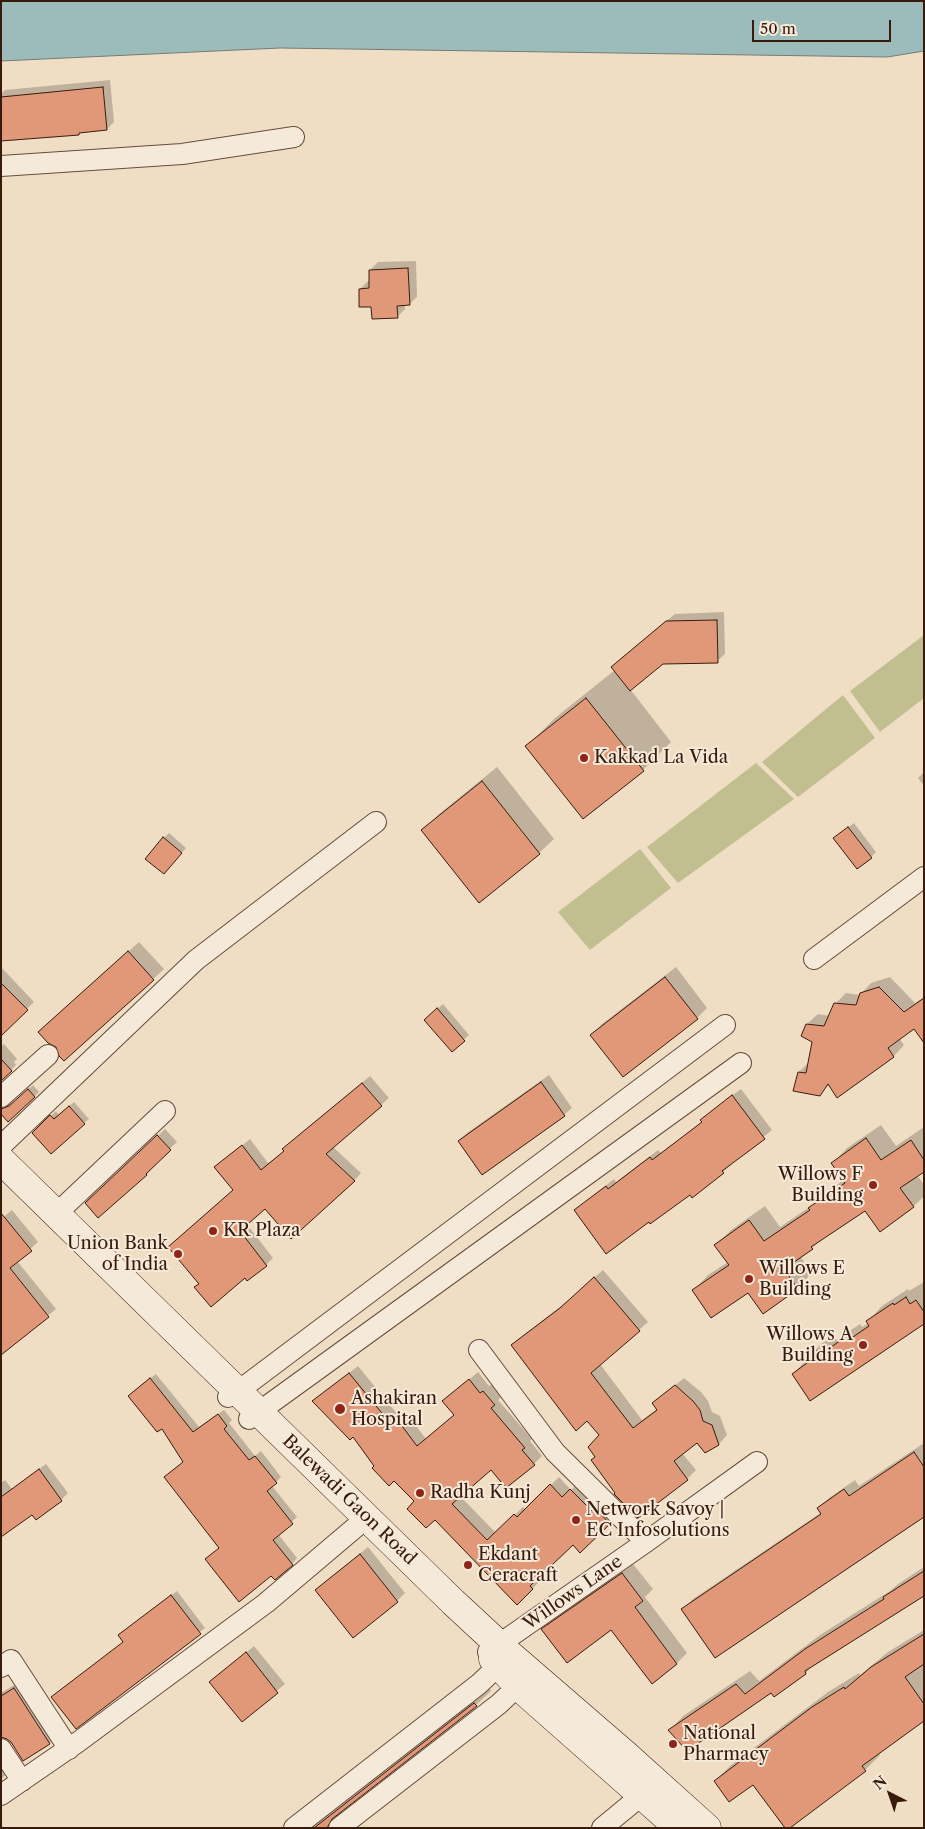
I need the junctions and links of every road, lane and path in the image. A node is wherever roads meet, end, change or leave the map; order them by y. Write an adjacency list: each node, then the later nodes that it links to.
1 (294, 137): 2 (street)
2 (1, 166)
3 (376, 822): 11 (street)
4 (924, 876): 5 (street)
5 (814, 959)
6 (725, 1025): 16 (street)
7 (48, 1054): 9 (street)
8 (741, 1063): 17 (street)
9 (1, 1097)
10 (165, 1111): 14 (street)
11 (1, 1146)
12 (1, 1160): 14 (main road, Balewadi Gaon Road)
13 (1, 1172): 16 (main road, Balewadi Gaon Road)
14 (56, 1214): 16 (main road, Balewadi Gaon Road)
15 (479, 1350): 20 (street)
16 (232, 1395): 17 (main road, Balewadi Gaon Road)
17 (252, 1416): 19 (main road, Balewadi Gaon Road)
18 (757, 1462): 20 (street, Willows Lane)
19 (361, 1521): 21 (main road, Balewadi Gaon Road); 27 (street)
20 (646, 1542): 21 (street, Willows Lane)
21 (495, 1654): 23 (main road, Balewadi Gaon Road); 24 (street, Willows Lane); 35 (main road, Balewadi Gaon Road)
22 (1, 1667): 27 (street)
23 (518, 1686): 25 (street); 30 (main road, Balewadi Gaon Road)
24 (472, 1689): 25 (street); 31 (street, Willows Lane)
25 (489, 1711): 32 (street)
26 (1, 1749): 28 (street)
27 (69, 1749): 28 (street)
28 (22, 1781): 29 (street)
29 (1, 1795)
30 (642, 1795): 33 (street); 34 (main road, Balewadi Gaon Road)
31 (294, 1828)
32 (339, 1828)
33 (602, 1828)
34 (678, 1828)
35 (708, 1828)

